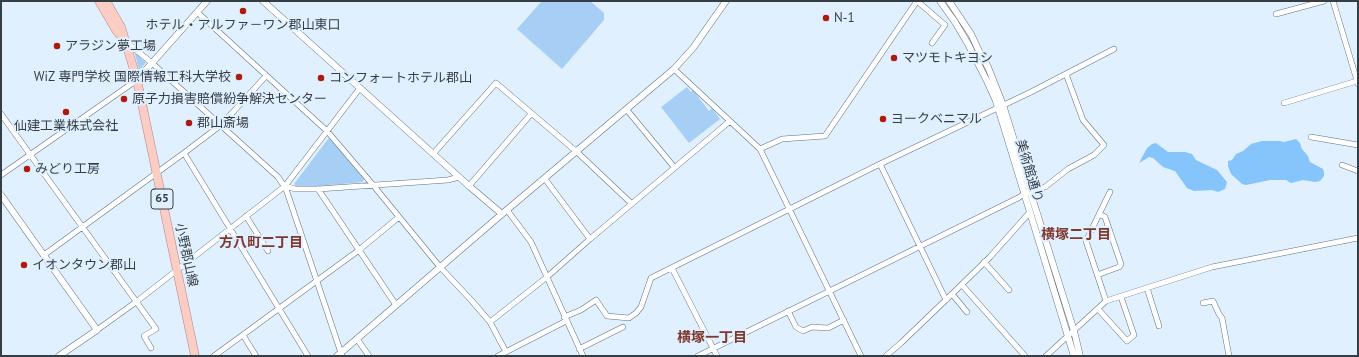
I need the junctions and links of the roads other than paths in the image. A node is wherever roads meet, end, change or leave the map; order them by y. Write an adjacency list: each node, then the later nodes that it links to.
1 (99, 1): 12 (main road, 小野郡山線 / 65)
2 (106, 1): 12 (main road, 小野郡山線 / 65)
3 (207, 1): 10 (street)
4 (263, 1): 21 (street)
5 (726, 1): 16 (street)
6 (940, 1): 23 (street, 美術館通り)
7 (949, 1): 23 (street, 美術館通り)
8 (1324, 1): 11 (street)
9 (1333, 1): 20 (street)
10 (197, 12): 15 (street); 18 (street)
11 (1276, 14)
12 (126, 42): 15 (street); 19 (main road, 小野郡山線 / 65)
13 (932, 43): 32 (street)
14 (1114, 49): 17 (street)
15 (152, 63): 19 (street); 28 (street)
16 (674, 69): 24 (street); 27 (street)
17 (1066, 74): 23 (street); 50 (street)
18 (266, 76): 28 (street); 29 (street)
19 (137, 80): 35 (street); 41 (main road, 小野郡山線 / 65)
20 (1358, 82): 22 (street)
21 (360, 88): 29 (street); 36 (street)
22 (1284, 103)
23 (1000, 106): 37 (street); 50 (street, 美術館通り)
24 (627, 110): 33 (street); 39 (street)
25 (1, 114): 35 (street)
26 (531, 114): 33 (street); 36 (street); 47 (street)
27 (730, 121): 32 (street); 39 (street)
28 (221, 125): 34 (street); 46 (street)
29 (327, 131): 45 (street); 46 (street)
30 (1311, 137): 31 (street)
31 (1358, 145)
32 (760, 149): 53 (street)
33 (577, 152): 44 (street); 52 (street)
34 (184, 153): 41 (street); 60 (street)
35 (31, 154): 42 (street); 59 (street)
36 (433, 154): 43 (street)
37 (880, 164): 53 (street); 63 (street)
38 (1342, 166): 40 (street)
39 (674, 167): 52 (street)
40 (1358, 170)
41 (156, 173): 59 (street); 70 (main road, 小野郡山線 / 65)
42 (1, 175)
43 (459, 177): 45 (street); 47 (street)
44 (545, 178): 54 (street); 62 (street)
45 (373, 185): 48 (street); 58 (street)
46 (285, 186): 48 (street); 57 (street); 73 (street)
47 (469, 186): 54 (street)
48 (318, 189): 64 (street)
49 (1110, 192): 56 (street)
50 (1027, 193): 55 (street, 美術館通り); 63 (street); 95 (street, 美術館通り)
51 (1, 195): 66 (street)
52 (632, 204): 62 (street)
53 (789, 210): 69 (street); 76 (street)
54 (504, 212): 68 (street); 72 (street)
55 (1030, 212): 67 (street); 97 (street, 美術館通り)
56 (1100, 214): 71 (street); 71 (street)
57 (246, 216): 60 (street); 65 (street)
58 (399, 217): 64 (street); 68 (street)
59 (82, 227): 66 (street); 82 (street)
60 (230, 229): 70 (street); 85 (street)
61 (1358, 238): 75 (street)
62 (590, 239): 72 (street)
63 (919, 246): 76 (street); 80 (street)
64 (359, 250): 73 (street); 84 (street)
65 (268, 251)
66 (44, 255): 94 (street)
67 (984, 262): 74 (street); 77 (street)
68 (440, 267): 84 (street); 91 (street)
69 (672, 268): 89 (street); 101 (street)
70 (177, 271): 82 (street); 105 (main road, 小野郡山線 / 65)
71 (1097, 275): 81 (street)
72 (547, 277): 89 (street); 91 (street)
73 (316, 281): 85 (street); 103 (street)
74 (962, 285): 78 (street); 116 (street)
75 (1147, 288): 79 (street); 92 (street)
76 (830, 290): 87 (street); 90 (street)
77 (1009, 290)
78 (952, 294): 80 (street); 88 (street)
79 (1121, 296): 81 (street); 86 (street)
80 (946, 300): 115 (street)
81 (1106, 301): 86 (street)
82 (136, 302): 94 (street); 99 (street)
83 (1203, 303): 120 (street)
84 (396, 305): 98 (street)
85 (279, 308): 96 (street); 108 (street)
86 (1098, 309): 95 (street)
87 (788, 311): 90 (street); 101 (street)
88 (967, 312)
89 (565, 319): 100 (street); 102 (street)
90 (844, 320): 114 (street)
91 (490, 322): 102 (street)
92 (1159, 326)
93 (623, 327): 100 (street)
94 (97, 330): 104 (street)
95 (1074, 331): 97 (street); 119 (street, 美術館通り)
96 (243, 335): 106 (street); 107 (street)
97 (1068, 336): 117 (street); 118 (street, 美術館通り)
98 (357, 339): 103 (street); 109 (street)
99 (151, 348)
100 (579, 349): 111 (street)
101 (713, 349): 112 (street); 113 (street)
102 (506, 352): 110 (street)
103 (340, 355)
104 (59, 356)
105 (196, 356)
106 (214, 356)
107 (256, 356)
108 (308, 356)
109 (369, 356)
110 (498, 356)
111 (583, 356)
112 (698, 356)
113 (717, 356)
114 (861, 356)
115 (886, 356)
116 (1025, 356)
117 (1046, 356)
118 (1074, 356)
119 (1080, 356)
120 (1229, 356)

